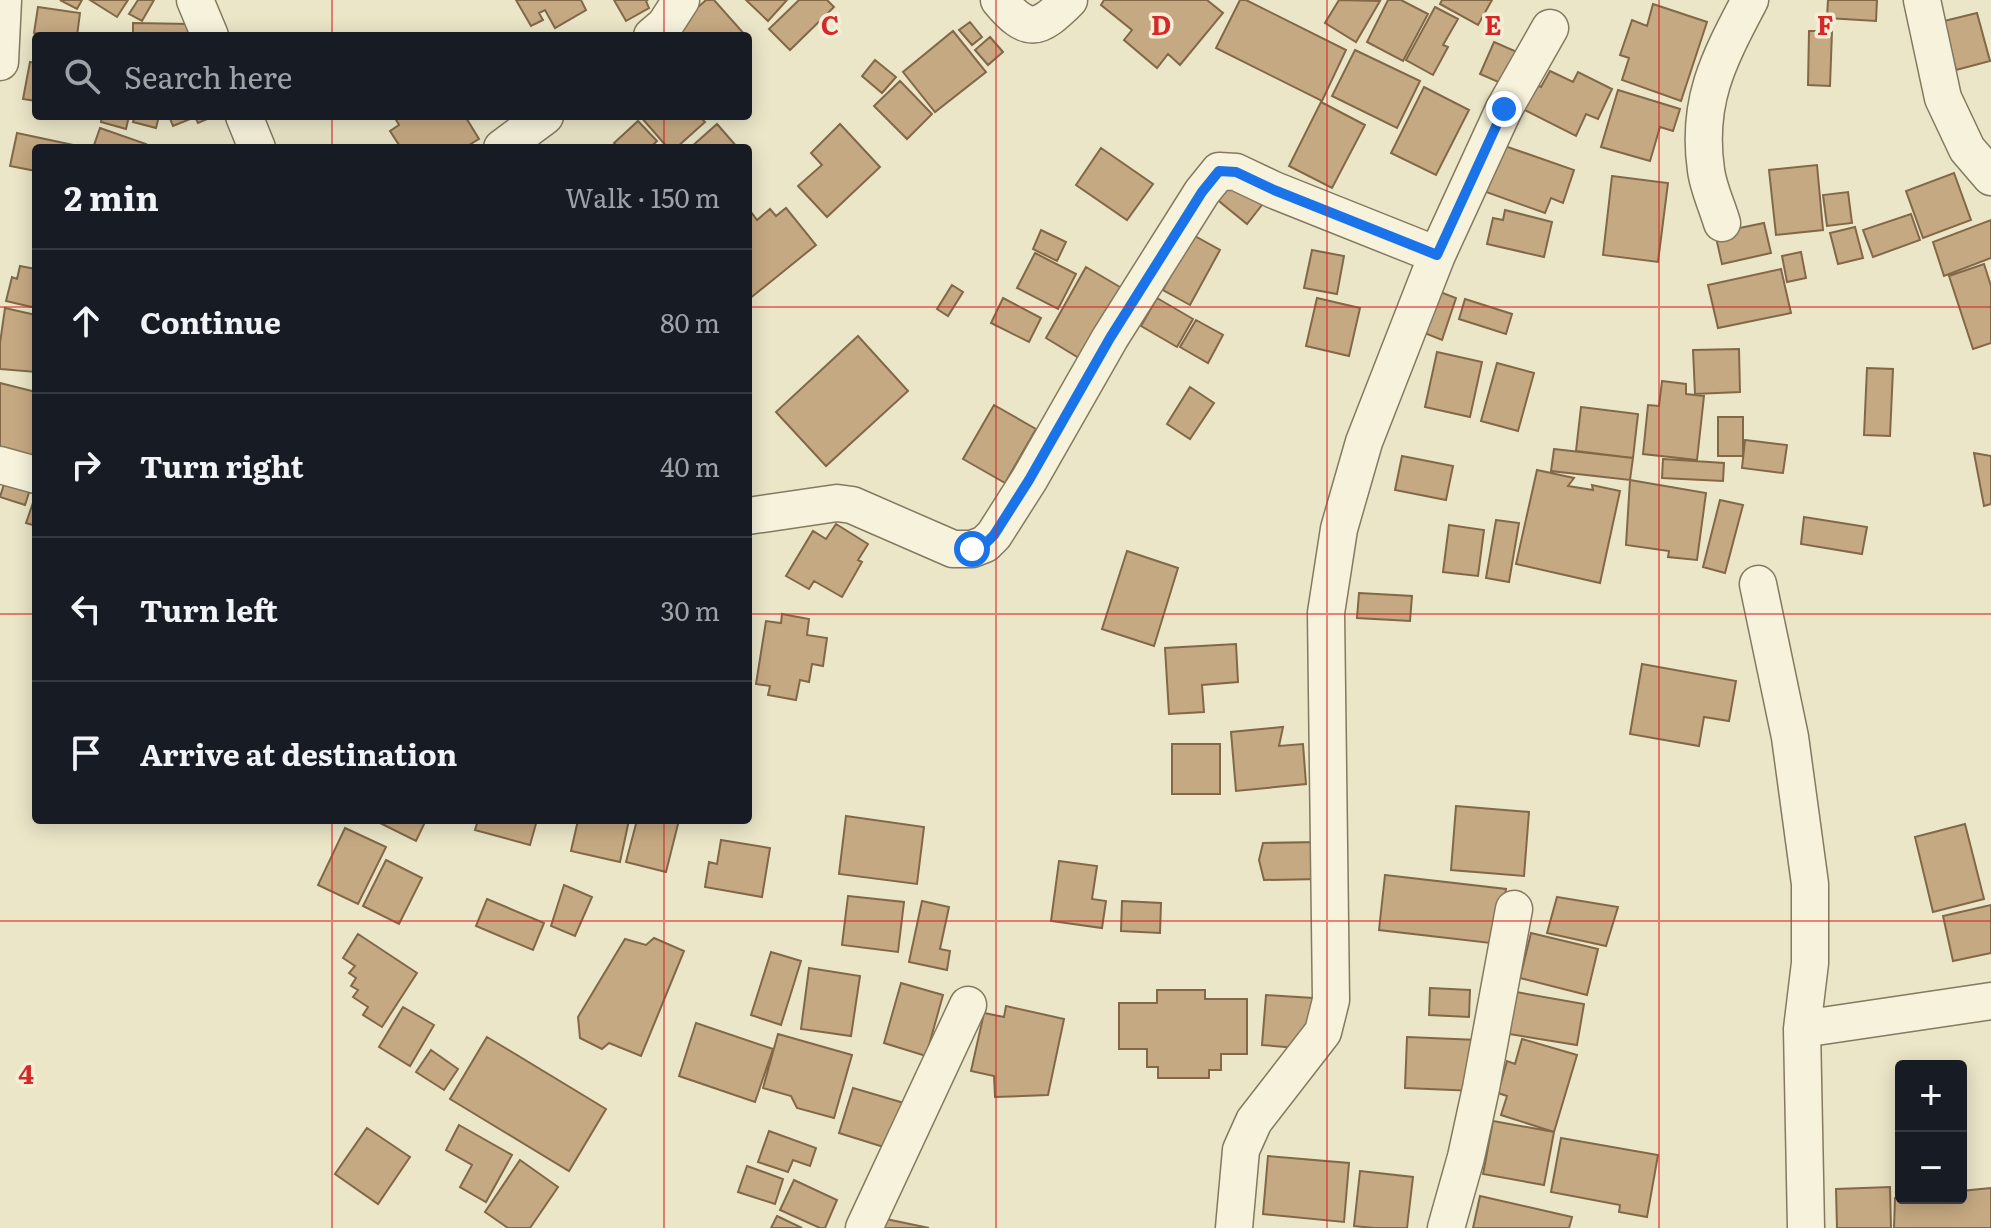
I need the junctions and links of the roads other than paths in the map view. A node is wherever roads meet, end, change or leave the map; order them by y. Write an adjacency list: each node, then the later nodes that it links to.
1 (3, 0): 11 (street)
2 (195, 0): 9 (street)
3 (681, 0): 10 (street)
4 (999, 0): 5 (street)
5 (1069, 0)
6 (1750, 0): 17 (street)
7 (1922, 0): 16 (street)
8 (1550, 28): 18 (street)
9 (208, 32)
10 (657, 32)
11 (0, 62)
12 (246, 120): 14 (street)
13 (540, 120): 15 (street)
14 (255, 144)
15 (507, 144)
16 (1991, 177)
17 (1722, 223)
18 (1437, 255): 21 (street); 28 (street)
19 (0, 465): 20 (street)
20 (32, 474)
21 (752, 515)
22 (1758, 584): 26 (street)
23 (1514, 909): 29 (street)
24 (1991, 1001): 26 (street)
25 (968, 1005): 27 (street)
26 (1802, 1029): 30 (street)
27 (864, 1228)
28 (1234, 1228)
29 (1446, 1228)
30 (1806, 1228)

